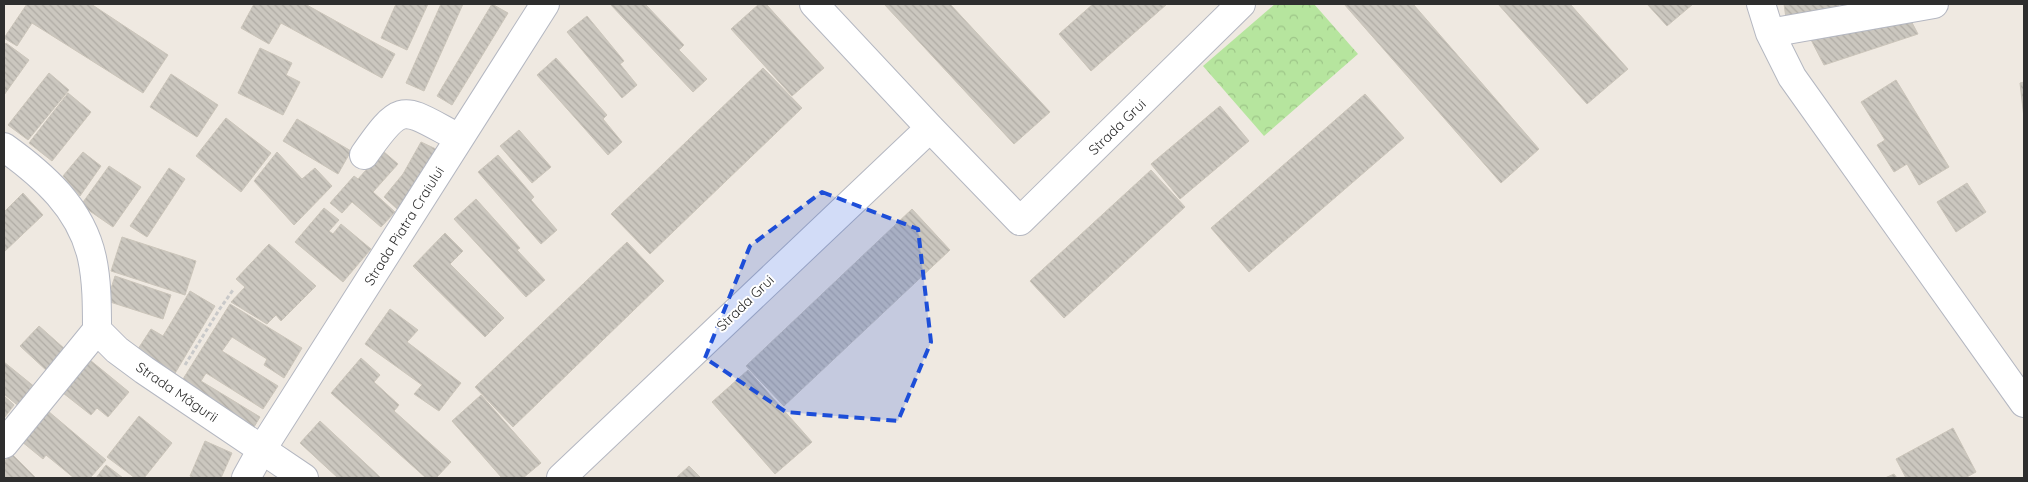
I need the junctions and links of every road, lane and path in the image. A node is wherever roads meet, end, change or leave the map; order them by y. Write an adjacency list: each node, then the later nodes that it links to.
1 (545, 4): 8 (street, Strada Piatra Craiului)
2 (814, 4): 7 (street, Strada Grui)
3 (1241, 4): 7 (street, Strada Grui)
4 (1761, 4): 6 (street)
5 (1934, 4): 6 (street)
6 (1770, 33): 14 (street)
7 (930, 128): 19 (street, Strada Grui)
8 (459, 138): 10 (street); 16 (street, Strada Piatra Craiului)
9 (4, 147): 12 (street)
10 (364, 155)
11 (233, 290): 13 (path)
12 (97, 330): 13 (street, Strada Măgurii); 15 (street)
13 (171, 389): 16 (street, Strada Măgurii)
14 (2024, 403)
15 (4, 444)
16 (262, 449): 17 (street, Strada Piatra Craiului); 18 (street)
17 (246, 478)
18 (304, 478)
19 (561, 478)

